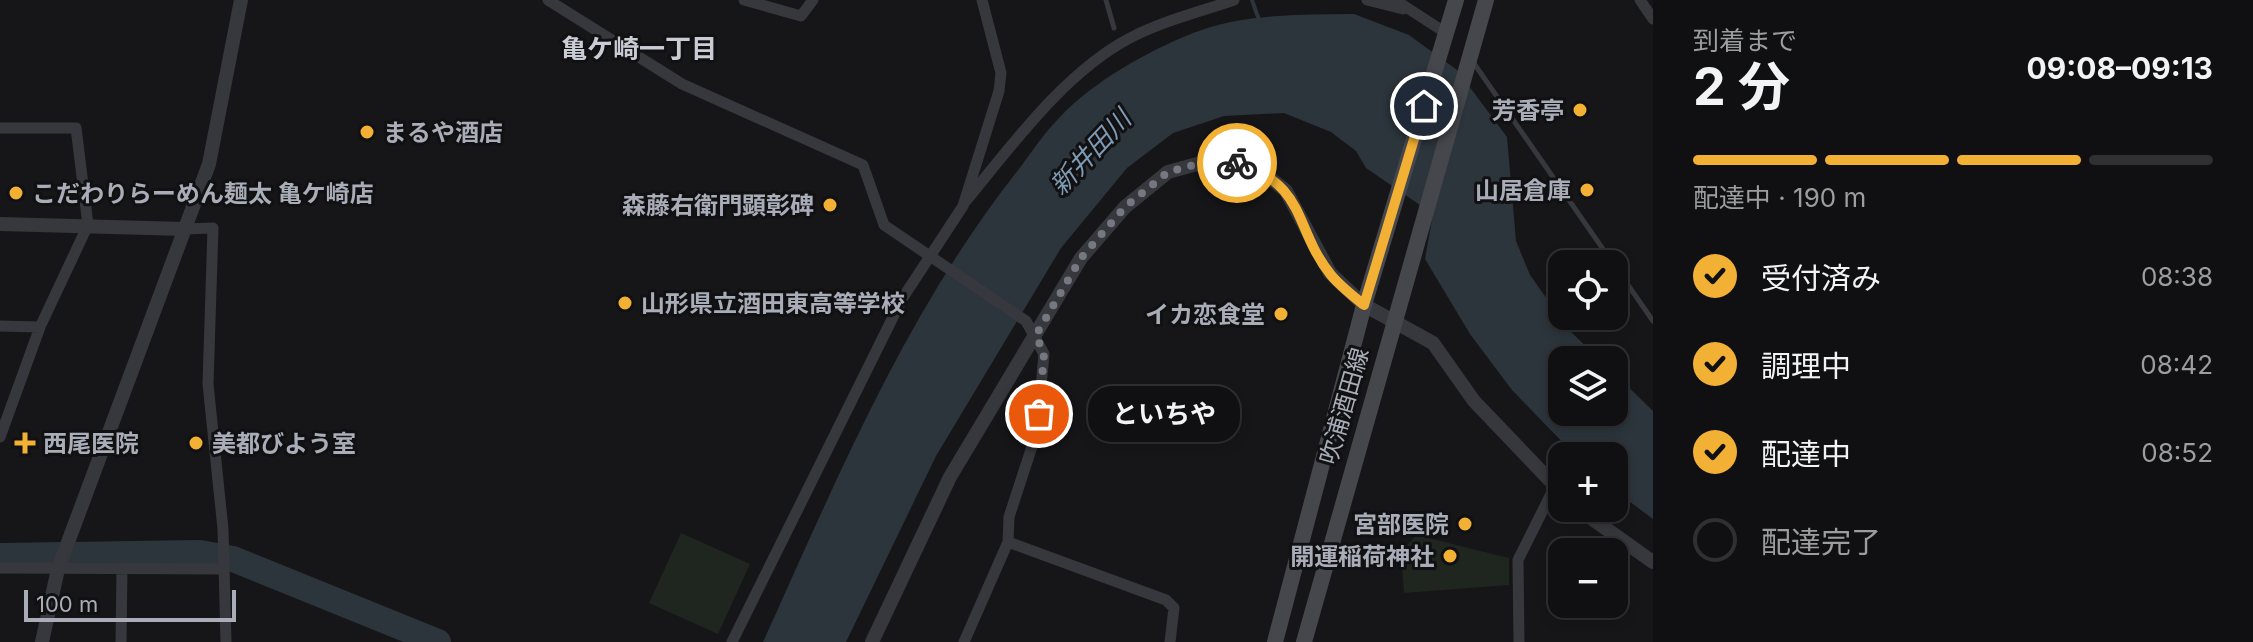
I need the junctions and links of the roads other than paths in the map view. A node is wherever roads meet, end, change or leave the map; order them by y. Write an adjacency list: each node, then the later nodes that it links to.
1 (241, 0): 22 (street)
2 (548, 0): 23 (street)
3 (744, 0): 4 (street)
4 (813, 0)
5 (982, 0): 19 (street)
6 (1106, 0): 15 (lane)
7 (1234, 0): 19 (street)
8 (1367, 0): 13 (street)
9 (1395, 0): 13 (street)
10 (1456, 0): 16 (main road, 吹浦酒田線)
11 (1486, 0): 17 (main road, 吹浦酒田線)
12 (1640, 0): 14 (street)
13 (1408, 10): 16 (street)
14 (1653, 19)
15 (1114, 28)
16 (1444, 41): 24 (main road, 吹浦酒田線)
17 (1468, 64): 25 (lane); 26 (main road, 吹浦酒田線)
18 (0, 128): 21 (street)
19 (963, 206): 23 (street)
20 (0, 224): 21 (street)
21 (88, 225): 22 (street); 28 (street)
22 (185, 229): 37 (street); 39 (street)
23 (931, 257): 29 (street); 43 (street)
24 (1364, 305): 26 (street); 29 (street); 47 (main road, 吹浦酒田線)
25 (1653, 321)
26 (1393, 324): 31 (street); 48 (main road, 吹浦酒田線)
27 (0, 326): 28 (street)
28 (40, 327): 30 (street)
29 (1036, 335): 34 (street); 44 (street)
30 (1, 434)
31 (1548, 479)
32 (1548, 508): 49 (street)
33 (1597, 522): 35 (street)
34 (1008, 542): 45 (street); 46 (street)
35 (1653, 562)
36 (0, 568): 37 (street)
37 (58, 569): 38 (street); 40 (street)
38 (122, 569): 39 (street); 41 (street)
39 (224, 569): 42 (street)
40 (42, 642)
41 (121, 642)
42 (226, 642)
43 (732, 642)
44 (872, 642)
45 (964, 642)
46 (1170, 642)
47 (1275, 642)
48 (1304, 642)
49 (1519, 642)

